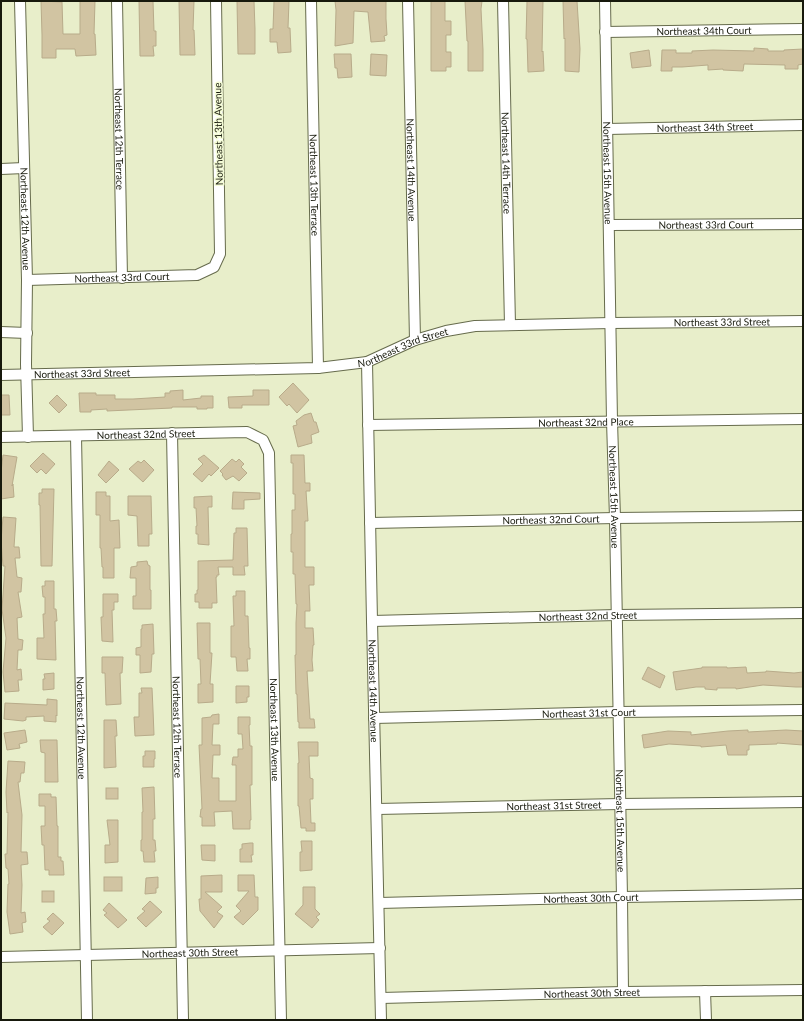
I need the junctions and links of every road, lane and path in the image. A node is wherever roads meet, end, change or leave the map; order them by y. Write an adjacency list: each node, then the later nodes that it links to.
1 (20, 1): 12 (street, Northeast 12th Avenue)
2 (117, 1): 17 (street, Northeast 12th Terrace)
3 (216, 1): 16 (street, Northeast 13th Avenue)
4 (311, 1): 26 (street, Northeast 13th Terrace)
5 (408, 1): 24 (street, Northeast 14th Avenue)
6 (503, 1): 21 (street, Northeast 14th Terrace)
7 (605, 1): 9 (street, Northeast 15th Avenue)
8 (803, 29): 9 (street, Northeast 34th Court)
9 (605, 32): 11 (street, Northeast 15th Avenue)
10 (803, 125): 11 (street, Northeast 34th Street)
11 (607, 129): 15 (street, Northeast 15th Avenue)
12 (24, 168): 13 (street); 18 (street, Northeast 12th Avenue)
13 (1, 169)
14 (803, 224): 15 (street, Northeast 33rd Court)
15 (609, 225): 20 (street, Northeast 15th Avenue)
16 (214, 267): 17 (street, Northeast 33rd Court)
17 (122, 278): 18 (street, Northeast 33rd Court)
18 (27, 280): 23 (street, Northeast 12th Avenue)
19 (803, 321): 20 (street, Northeast 33rd Street)
20 (611, 323): 21 (street, Northeast 33rd Street); 30 (street, Northeast 15th Avenue)
21 (510, 325): 24 (street, Northeast 33rd Street)
22 (1, 332): 23 (street)
23 (27, 333): 27 (street, Northeast 12th Avenue)
24 (415, 340): 25 (street, Northeast 33rd Street)
25 (367, 362): 26 (street, Northeast 33rd Street); 31 (street, Northeast 14th Avenue)
26 (318, 368): 27 (street, Northeast 33rd Street)
27 (27, 374): 28 (street, Northeast 33rd Street); 35 (street, Northeast 12th Avenue)
28 (1, 375)
29 (803, 419): 30 (street, Northeast 32nd Place)
30 (612, 421): 31 (street, Northeast 32nd Place); 38 (street, Northeast 15th Avenue)
31 (368, 426): 39 (street, Northeast 14th Avenue)
32 (172, 433): 33 (street, Northeast 32nd Street); 36 (street, Northeast 32nd Street); 54 (street, Northeast 12th Terrace)
33 (76, 436): 35 (street, Northeast 32nd Street); 55 (street, Northeast 12th Avenue)
34 (1, 437): 35 (street, Northeast 32nd Street)
35 (28, 437)
36 (263, 440): 53 (street, Northeast 13th Avenue)
37 (803, 516): 38 (street, Northeast 32nd Court)
38 (615, 518): 39 (street, Northeast 32nd Court); 41 (street, Northeast 15th Avenue)
39 (370, 523): 42 (street, Northeast 14th Avenue)
40 (803, 613): 41 (street, Northeast 32nd Street)
41 (617, 615): 42 (street, Northeast 32nd Street); 44 (street, Northeast 15th Avenue)
42 (372, 621): 45 (street, Northeast 14th Avenue)
43 (803, 710): 44 (street, Northeast 31st Court)
44 (618, 712): 45 (street, Northeast 31st Court); 47 (street, Northeast 15th Avenue)
45 (374, 718): 48 (street, Northeast 14th Avenue)
46 (803, 802): 47 (street, Northeast 31st Street)
47 (620, 804): 48 (street, Northeast 31st Street); 50 (street, Northeast 15th Avenue)
48 (377, 809): 51 (street, Northeast 14th Avenue)
49 (803, 894): 50 (street, Northeast 30th Court)
50 (622, 897): 51 (street, Northeast 30th Court); 59 (street, Northeast 15th Avenue)
51 (379, 903): 52 (street, Northeast 14th Avenue)
52 (380, 948): 53 (street, Northeast 30th Street); 60 (street, Northeast 14th Avenue)
53 (280, 951): 54 (street, Northeast 30th Street); 63 (street, Northeast 13th Avenue)
54 (182, 953): 55 (street, Northeast 30th Street); 62 (street, Northeast 12th Terrace)
55 (85, 955): 56 (street, Northeast 30th Street); 61 (street, Northeast 12th Avenue)
56 (1, 957)
57 (803, 990): 58 (street, Northeast 30th Street)
58 (705, 991): 59 (street, Northeast 30th Street); 65 (street)
59 (623, 992): 60 (street, Northeast 30th Street)
60 (381, 998): 64 (street, Northeast 14th Avenue)
61 (87, 1020)
62 (183, 1020)
63 (281, 1020)
64 (381, 1020)
65 (706, 1020)

